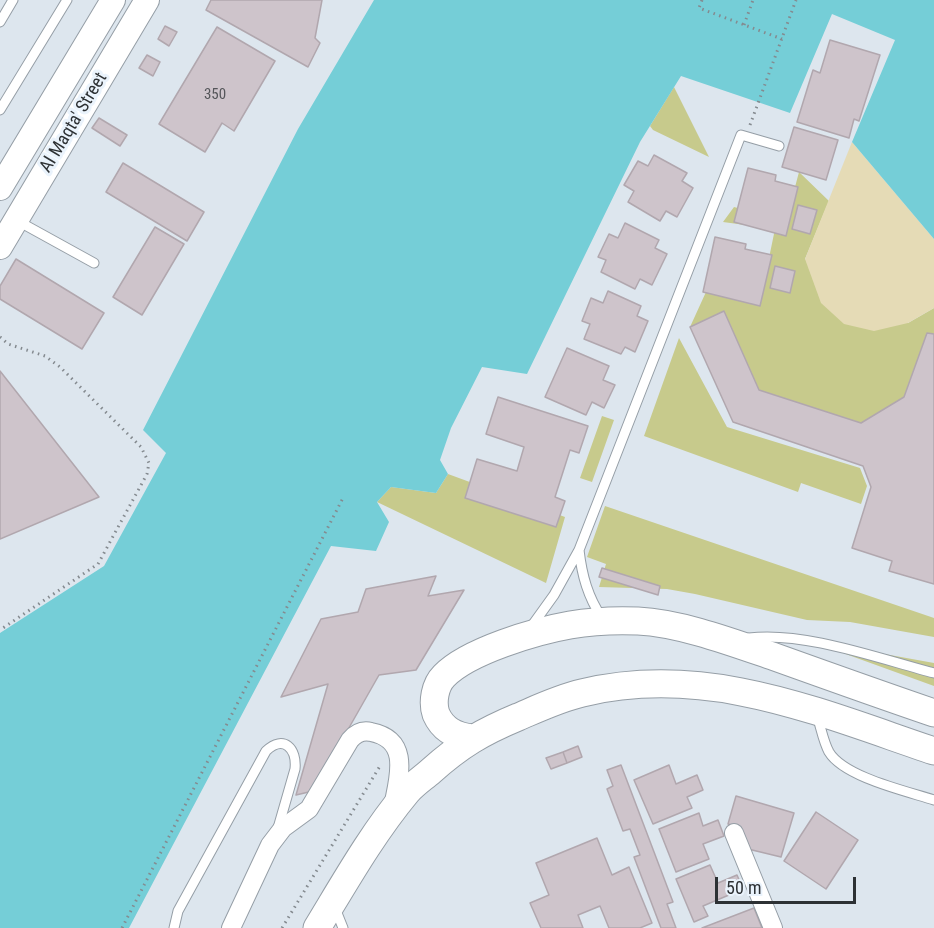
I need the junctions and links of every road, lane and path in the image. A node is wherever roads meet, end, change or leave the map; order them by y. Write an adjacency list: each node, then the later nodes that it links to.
1 (13, 0): 8 (lane)
2 (67, 0): 11 (lane)
3 (113, 0): 14 (street, Al Maqta' Street)
4 (147, 0): 15 (street, Al Maqta' Street)
5 (702, 0): 9 (path)
6 (753, 0): 9 (path)
7 (796, 0): 10 (path)
8 (0, 22)
9 (744, 25): 10 (path)
10 (782, 39): 12 (path)
11 (0, 110)
12 (755, 110)
13 (779, 146): 20 (lane)
14 (0, 188)
15 (8, 216): 16 (street, Al Maqta' Street); 17 (lane)
16 (0, 247)
17 (94, 262)
18 (0, 337): 22 (path)
19 (343, 498): 36 (path)
20 (579, 550): 21 (lane); 23 (lane)
21 (604, 621): 23 (main road); 24 (main road)
22 (0, 630)
23 (524, 636): 28 (main road)
24 (728, 641): 25 (lane); 27 (main road)
25 (934, 673)
26 (815, 711): 28 (main road); 30 (main road); 31 (lane)
27 (934, 713)
28 (472, 738): 32 (main road)
29 (393, 744): 32 (street); 34 (street); 39 (path)
30 (934, 751)
31 (934, 800)
32 (392, 812): 35 (main road)
33 (734, 832): 42 (street)
34 (276, 835): 37 (lane); 38 (street)
35 (333, 902): 40 (main road); 41 (lane)
36 (123, 928)
37 (174, 928)
38 (231, 928)
39 (282, 928)
40 (317, 928)
41 (343, 928)
42 (773, 928)

